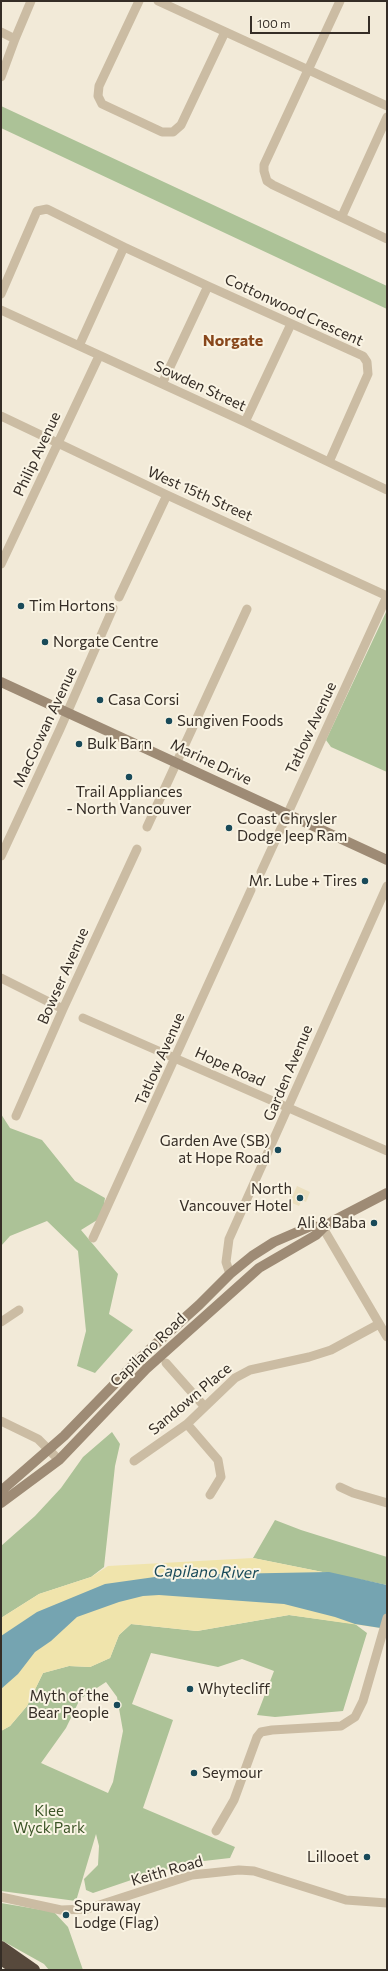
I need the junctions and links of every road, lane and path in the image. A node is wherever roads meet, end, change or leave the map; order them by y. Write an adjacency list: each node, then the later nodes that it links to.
1 (31, 1): 7 (street)
2 (138, 1): 6 (street)
3 (158, 1): 6 (street)
4 (340, 1): 8 (street)
5 (1, 32): 7 (street)
6 (225, 32): 8 (street)
7 (15, 39): 9 (street)
8 (308, 69): 10 (street); 12 (street)
9 (1, 77)
10 (387, 106)
11 (387, 117): 12 (street)
12 (342, 216): 13 (street)
13 (387, 238)
14 (124, 247): 15 (street); 16 (street); 19 (street)
15 (208, 286): 18 (street, Cottonwood Crescent); 21 (street, Cottonwood Crescent)
16 (1, 294)
17 (1, 310): 19 (street, Sowden Street)
18 (291, 324): 23 (street); 25 (street, Cottonwood Crescent)
19 (79, 346): 20 (street, Sowden Street)
20 (99, 356): 21 (street, Sowden Street); 24 (street, Philip Avenue)
21 (162, 384): 23 (street, Sowden Street)
22 (1, 416): 24 (street, West 15th Street)
23 (245, 422): 25 (street, Sowden Street)
24 (58, 443): 27 (street, West 15th Street); 28 (street, Philip Avenue)
25 (329, 462): 26 (street, Sowden Street)
26 (387, 490)
27 (167, 495): 29 (street, West 15th Street); 30 (street)
28 (1, 564)
29 (387, 596): 36 (street, Tatlow Avenue)
30 (118, 597)
31 (114, 608): 34 (street, MacGowan Avenue)
32 (247, 609): 35 (street)
33 (1, 682): 34 (main road, Marine Drive)
34 (68, 712): 35 (main road, Marine Drive); 39 (street, MacGowan Avenue)
35 (177, 763): 36 (main road, Marine Drive); 37 (street)
36 (288, 813): 40 (main road, Marine Drive); 41 (street, Tatlow Avenue)
37 (147, 827)
38 (137, 849): 45 (street, Bowser Avenue)
39 (1, 856)
40 (387, 860)
41 (261, 872)
42 (387, 886): 48 (street, Garden Avenue)
43 (251, 890): 47 (street, Tatlow Avenue)
44 (1, 978): 45 (street)
45 (63, 1009): 49 (street, Bowser Avenue)
46 (84, 1018): 47 (street, Hope Road)
47 (175, 1058): 48 (street, Hope Road); 53 (street, Tatlow Avenue)
48 (288, 1108): 50 (street, Hope Road); 54 (street, Garden Avenue)
49 (16, 1116)
50 (387, 1151)
51 (387, 1193): 52 (main road, Capilano Road)
52 (323, 1228): 54 (main road, Capilano Road); 57 (street); 58 (main road, Capilano Road)
53 (93, 1238)
54 (230, 1274): 58 (main road); 64 (main road, Capilano Road)
55 (19, 1310): 56 (street)
56 (1, 1322)
57 (379, 1324): 59 (street); 61 (street, Sandown Place)
58 (186, 1332): 65 (main road, Capilano Road)
59 (387, 1337)
60 (166, 1363): 61 (street)
61 (204, 1406): 63 (street, Sandown Place)
62 (1, 1421): 64 (street)
63 (187, 1424): 66 (street, Sandown Place); 69 (street)
64 (48, 1450): 65 (street); 68 (main road, Capilano Road)
65 (59, 1460): 70 (main road, Capilano Road)
66 (134, 1461)
67 (340, 1487): 71 (street)
68 (1, 1491)
69 (210, 1495)
70 (1, 1503)
71 (387, 1503)
72 (387, 1618): 73 (street)
73 (216, 1831)
74 (1, 1897): 75 (street, Keith Road)
75 (387, 1903)
76 (1, 1947): 79 (highway)
77 (1, 1959): 78 (highway)
78 (17, 1970)
79 (34, 1970)

